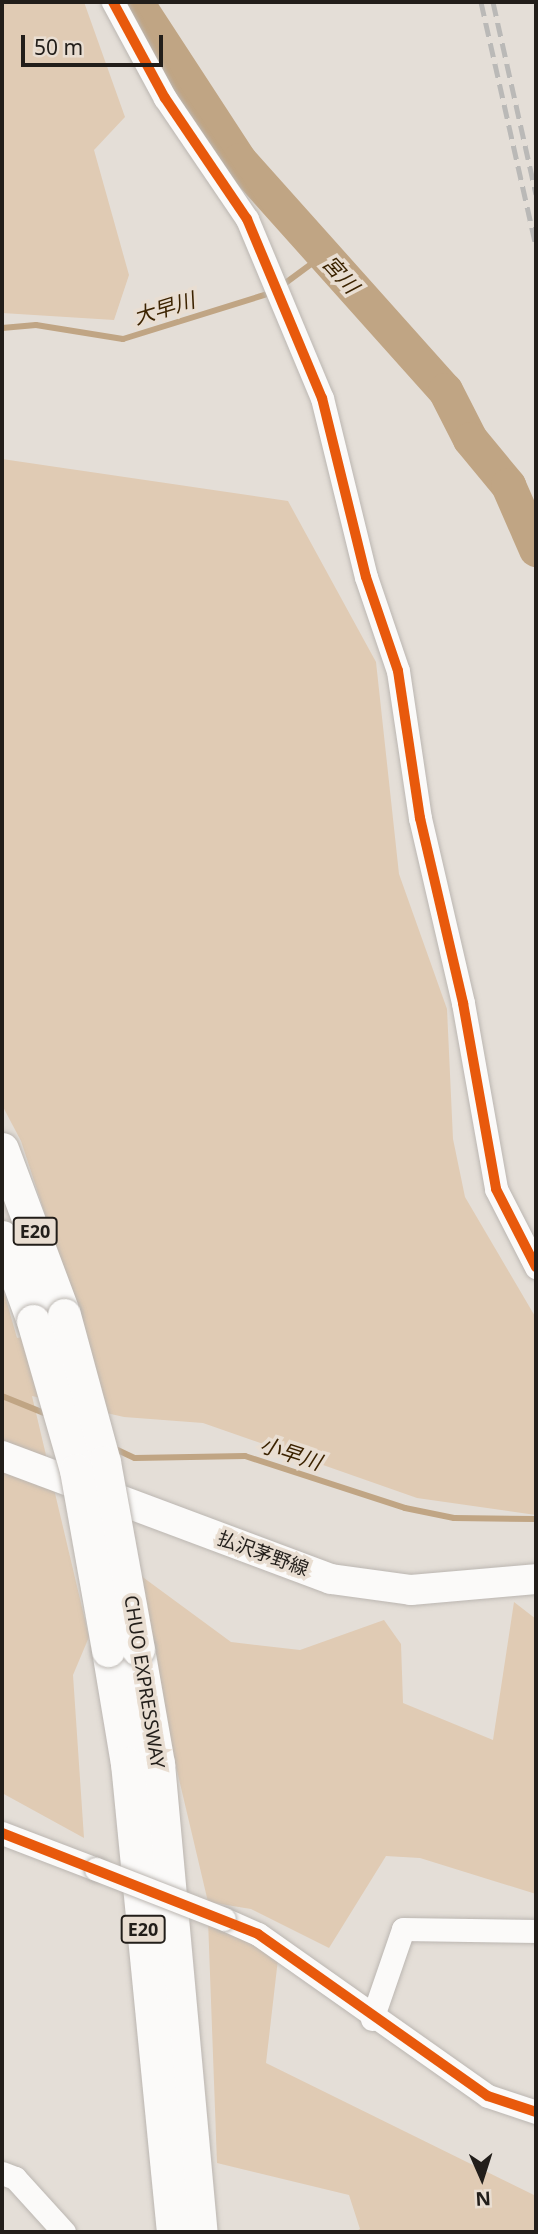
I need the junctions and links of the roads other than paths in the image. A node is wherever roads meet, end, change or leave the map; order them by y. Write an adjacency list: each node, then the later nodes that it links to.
1 (113, 2): 4 (street)
2 (2, 1149): 5 (highway, CHUO EXPRESSWAY / E20)
3 (2, 1237): 5 (highway, CHUO EXPRESSWAY / E20)
4 (536, 1267)
5 (49, 1318): 13 (highway, CHUO EXPRESSWAY / E20, bridge)
6 (2, 1456): 7 (main road, 払沢茅野線)
7 (536, 1579)
8 (2, 1833): 10 (street, bridge)
9 (536, 1931): 10 (street)
10 (372, 2019): 11 (street)
11 (535, 2107)
12 (2, 2173): 14 (street)
13 (185, 2221)
14 (64, 2232)

